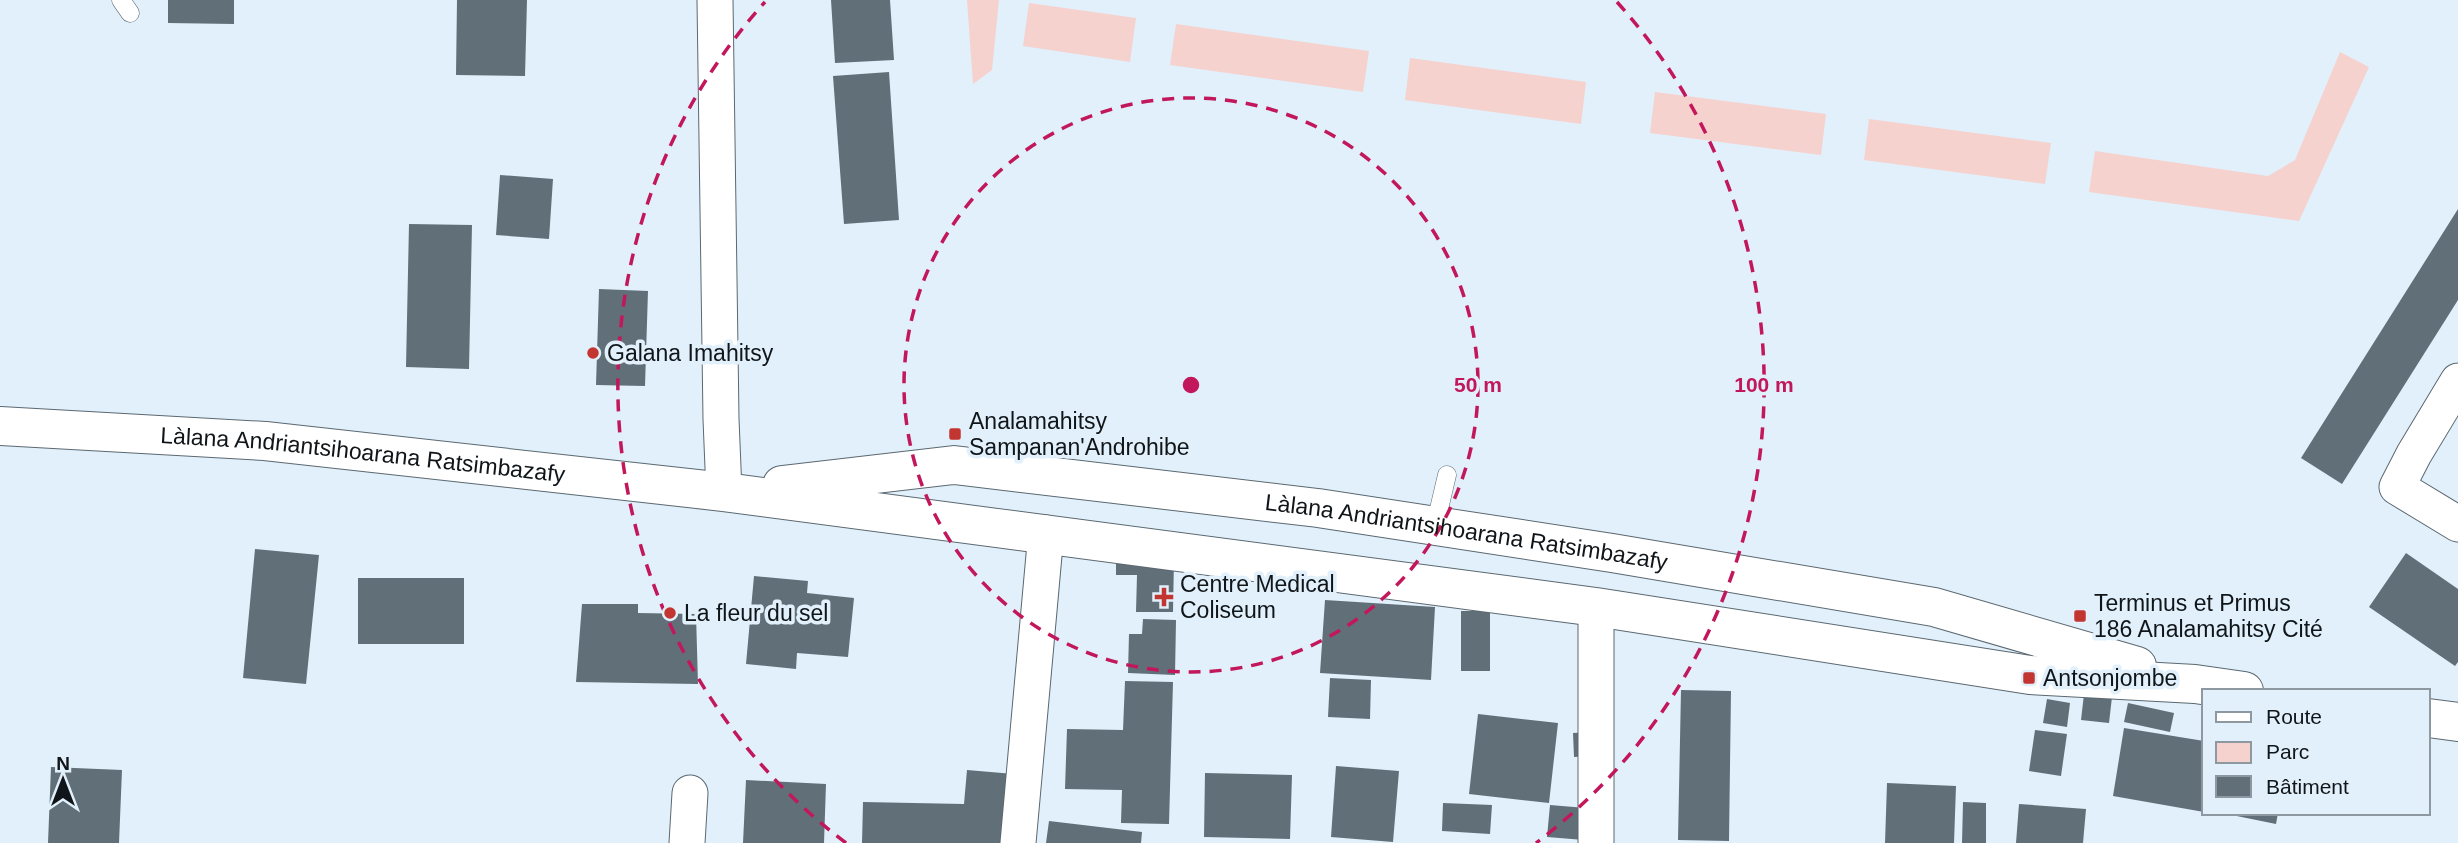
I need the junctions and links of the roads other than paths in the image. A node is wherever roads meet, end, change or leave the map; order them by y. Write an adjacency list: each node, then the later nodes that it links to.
1 (715, 0): 5 (street)
2 (2458, 381): 6 (street)
3 (0, 426): 5 (main road, Làlana Andriantsihoarana Ratsimbazafy)
4 (1447, 475): 7 (lane)
5 (724, 492): 7 (main road, Làlana Andriantsihoarana Ratsimbazafy); 8 (main road, Làlana Andriantsihoarana Ratsimbazafy)
6 (2458, 524)
7 (1435, 526): 10 (main road, Làlana Andriantsihoarana Ratsimbazafy)
8 (1046, 533): 9 (main road, Làlana Andriantsihoarana Ratsimbazafy); 16 (street)
9 (1596, 607): 10 (main road, Làlana Andriantsihoarana Ratsimbazafy); 17 (street)
10 (2195, 684): 11 (main road, Làlana Andriantsihoarana Ratsimbazafy)
11 (2230, 689)
12 (2430, 718): 13 (main road)
13 (2458, 722)
14 (690, 793): 15 (street)
15 (687, 843)
16 (1018, 843)
17 (1597, 843)

